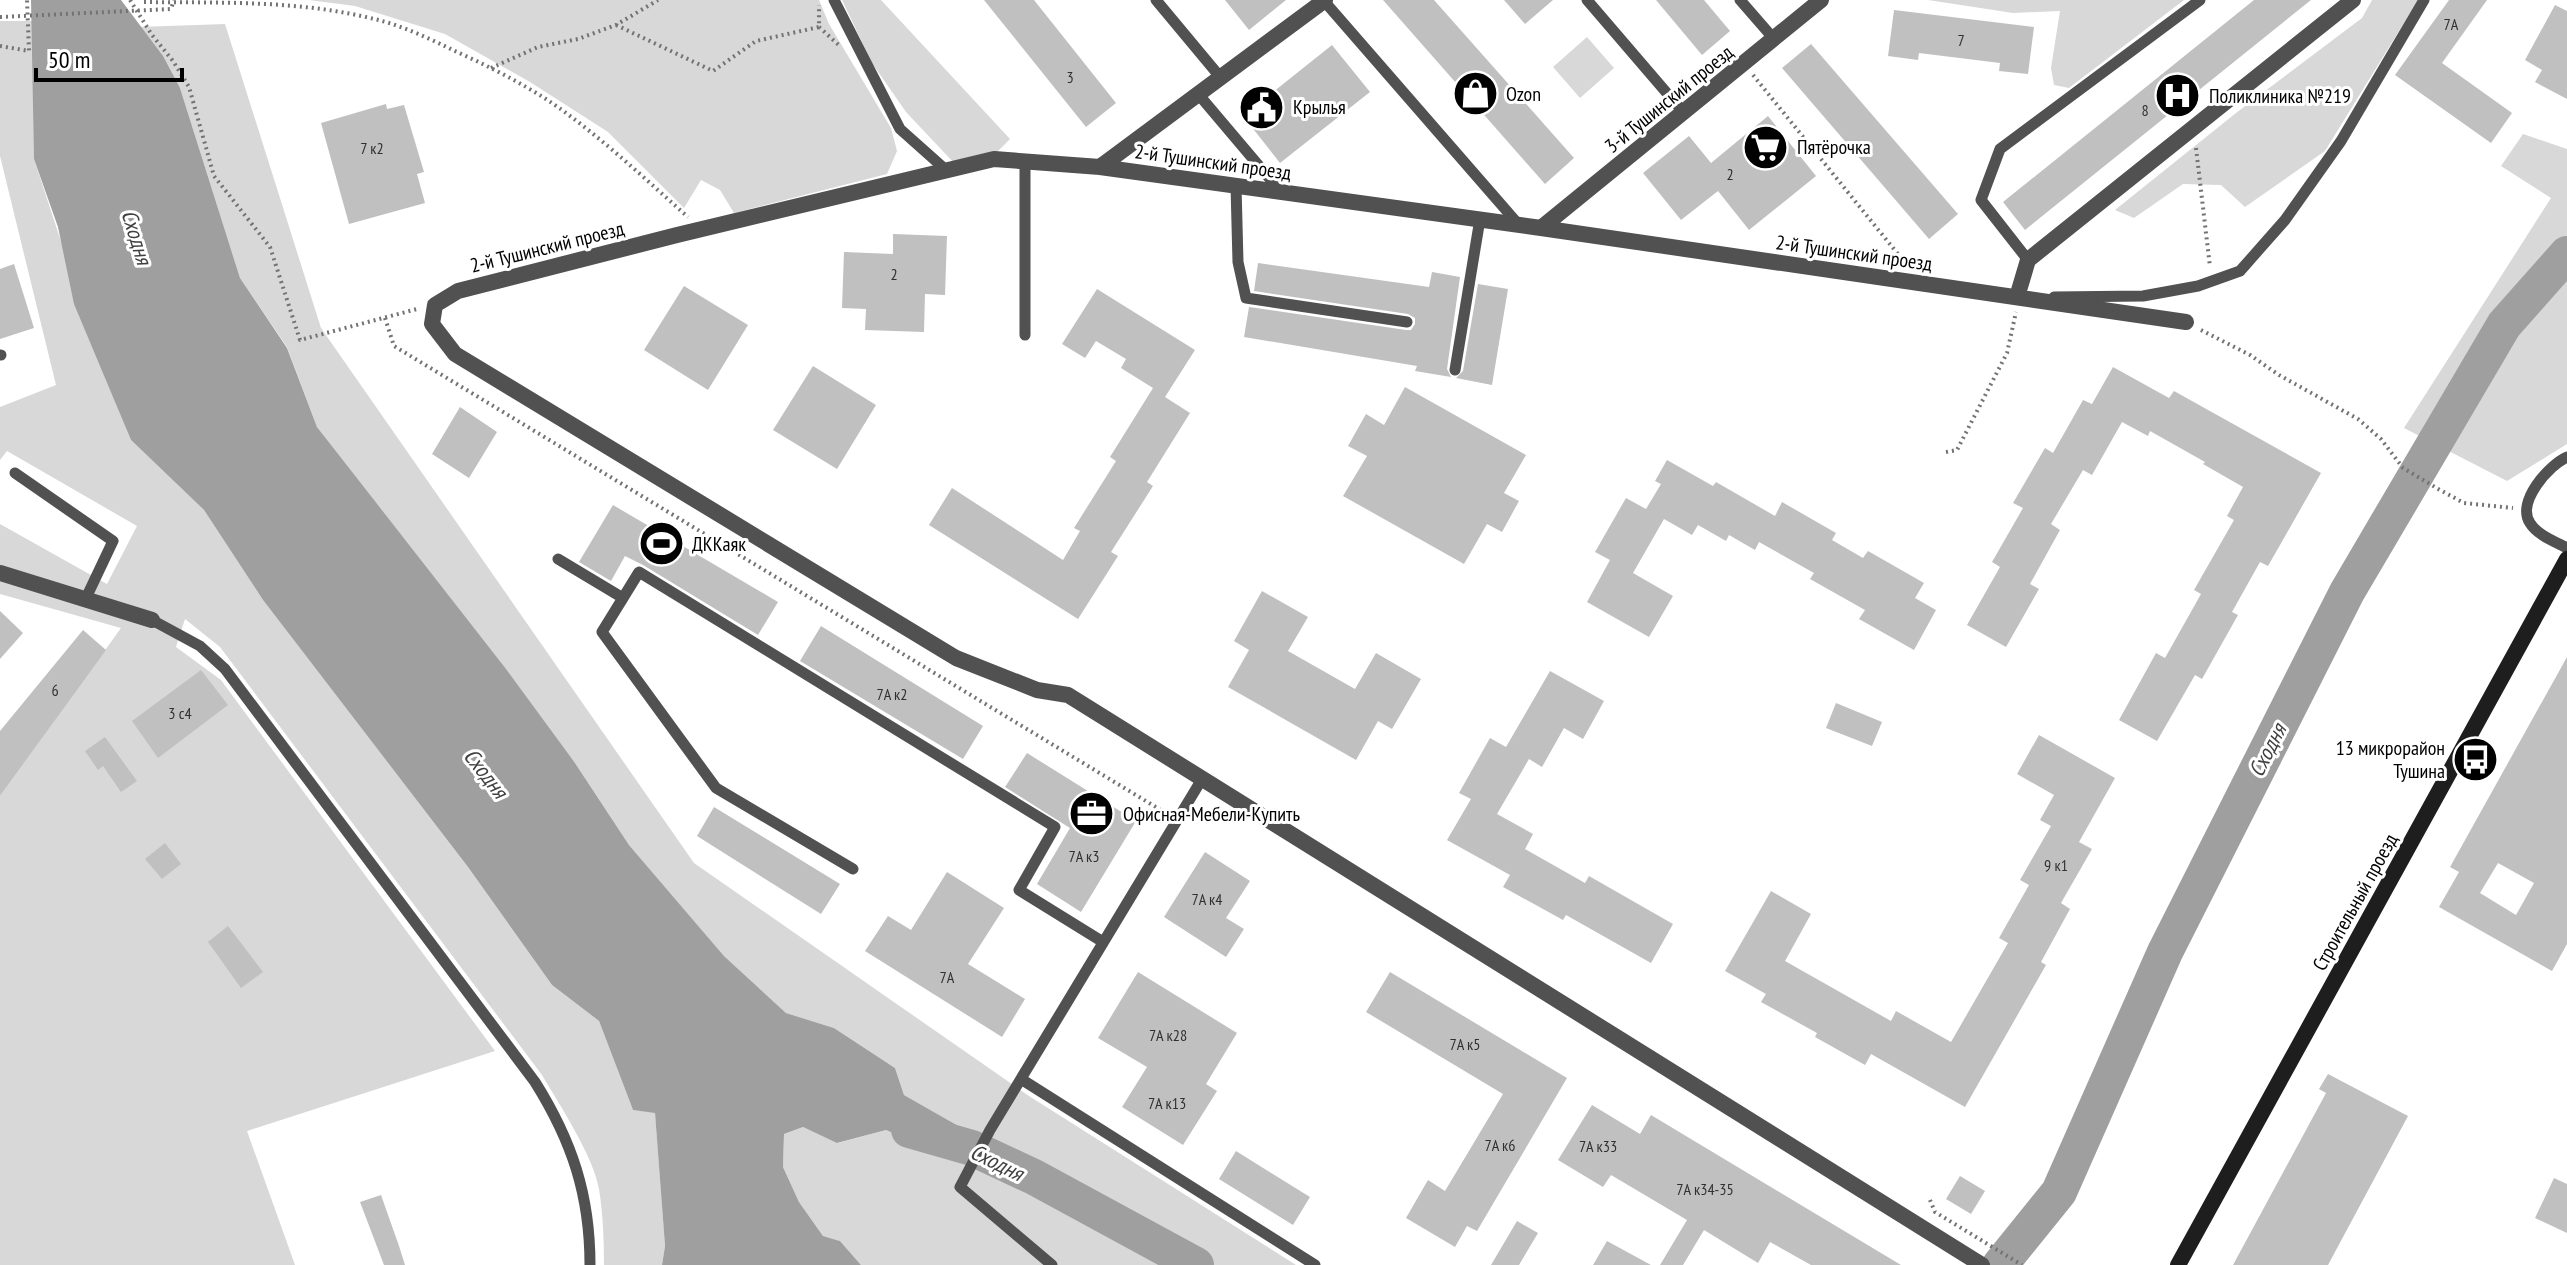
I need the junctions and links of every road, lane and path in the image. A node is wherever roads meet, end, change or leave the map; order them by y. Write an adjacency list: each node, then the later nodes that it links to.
1 (27, 0): 19 (path)
2 (130, 0): 40 (path)
3 (658, 0): 17 (path)
4 (819, 0): 17 (path)
5 (834, 0): 28 (lane)
6 (1156, 0): 22 (lane)
7 (1325, 0): 22 (street); 32 (lane)
8 (1587, 0): 24 (lane)
9 (1740, 0): 18 (lane)
10 (1821, 0): 18 (street, 3-й Тушинский проезд)
11 (2200, 0): 35 (lane)
12 (2353, 0): 25 (street)
13 (2424, 0): 36 (lane)
14 (175, 1): 15 (path); 16 (path); 21 (path)
15 (144, 2)
16 (0, 17)
17 (616, 25): 21 (path)
18 (1774, 39): 20 (street, 3-й Тушинский проезд)
19 (0, 46)
20 (1744, 64): 24 (street, 3-й Тушинский проезд); 37 (path)
21 (491, 68): 34 (path)
22 (1221, 78): 23 (street)
23 (1199, 95): 27 (street); 30 (lane)
24 (1684, 113): 33 (street, 3-й Тушинский проезд)
25 (2194, 130): 35 (street); 36 (path)
26 (1025, 162): 27 (street, 2-й Тушинский проезд); 28 (street, 2-й Тушинский проезд); 43 (lane)
27 (1100, 167): 29 (street, 2-й Тушинский проезд)
28 (946, 170): 34 (street, 2-й Тушинский проезд)
29 (1236, 186): 30 (street, 2-й Тушинский проезд); 41 (lane)
30 (1281, 192): 31 (street, 2-й Тушинский проезд)
31 (1480, 219): 32 (street, 2-й Тушинский проезд); 44 (lane)
32 (1519, 225): 33 (street, 2-й Тушинский проезд)
33 (1541, 228): 37 (street, 2-й Тушинский проезд)
34 (702, 229): 39 (street, 2-й Тушинский проезд)
35 (2028, 260): 38 (street)
36 (2212, 281): 38 (lane)
37 (1922, 283): 38 (street, 2-й Тушинский проезд)
38 (2017, 297): 42 (street, 2-й Тушинский проезд); 45 (path)
39 (435, 305): 40 (path); 56 (street)
40 (385, 318): 57 (path)
41 (1407, 322)
42 (2186, 322): 48 (path)
43 (1025, 335)
44 (1455, 370)
45 (1946, 452)
46 (2567, 457): 49 (lane)
47 (15, 473): 53 (lane)
48 (2515, 521)
49 (2567, 548)
50 (558, 559): 54 (lane)
51 (2567, 559): 67 (street, Строительный проезд)
52 (0, 573): 53 (street)
53 (86, 598): 55 (street)
54 (623, 598): 58 (lane); 59 (lane)
55 (152, 620): 63 (lane)
56 (1202, 779): 57 (lane); 66 (street)
57 (1176, 820): 59 (lane)
58 (853, 869)
59 (1103, 942): 60 (lane)
60 (1021, 1079): 64 (lane); 65 (lane)
61 (1930, 1200): 62 (path)
62 (2020, 1264)
63 (590, 1265)
64 (1052, 1265)
65 (1315, 1265)
66 (1982, 1265)
67 (2178, 1265)

